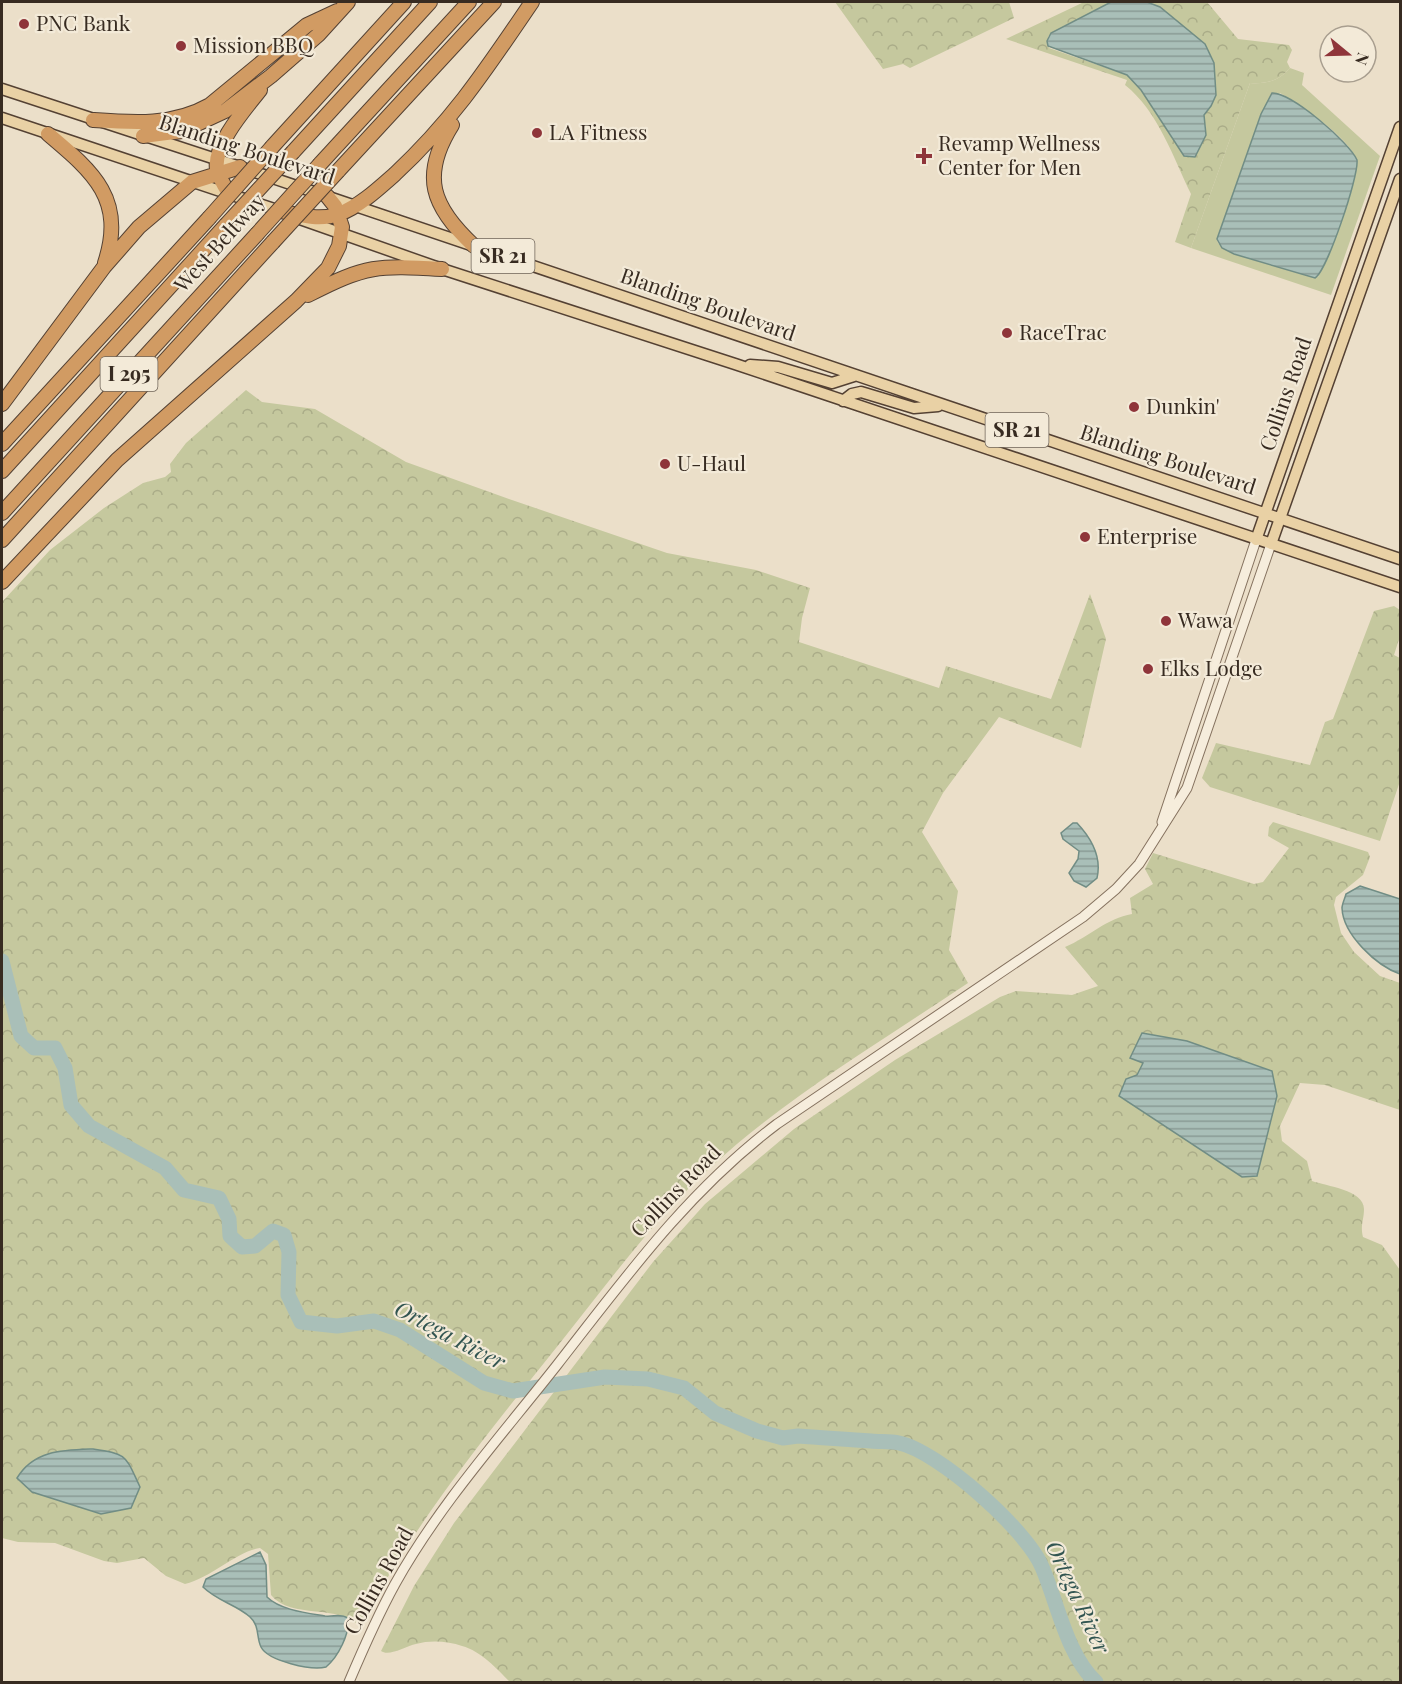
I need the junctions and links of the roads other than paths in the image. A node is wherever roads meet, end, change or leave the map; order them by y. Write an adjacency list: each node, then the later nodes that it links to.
1 (348, 2): 7 (highway)
2 (404, 2): 35 (highway, bridge)
3 (430, 2): 36 (highway, West Beltway / I 295, bridge)
4 (469, 2): 37 (highway, West Beltway / I 295, bridge)
5 (494, 2): 40 (highway, bridge)
6 (532, 2): 10 (highway)
7 (337, 12): 8 (highway); 12 (highway)
8 (271, 76): 15 (highway); 16 (highway)
9 (2, 89): 12 (main road, Blanding Boulevard)
10 (473, 90): 22 (highway); 26 (highway)
11 (2, 118): 14 (main road, SR 21)
12 (93, 120): 15 (main road, Blanding Boulevard)
13 (1401, 127): 38 (main road, Collins Road)
14 (48, 134): 19 (main road, SR 21); 27 (highway)
15 (143, 136): 16 (main road, Blanding Boulevard)
16 (218, 166): 17 (highway); 19 (highway); 20 (highway)
17 (240, 167): 21 (main road, Blanding Boulevard / SR 21)
18 (1401, 179): 39 (main road, Collins Road)
19 (192, 182): 20 (main road, SR 21); 27 (highway)
20 (230, 195): 23 (main road, SR 21)
21 (327, 196): 22 (main road, Blanding Boulevard / SR 21); 24 (highway)
22 (354, 206): 24 (highway); 26 (main road, Blanding Boulevard / SR 21)
23 (280, 211): 24 (highway); 25 (main road, SR 21)
24 (339, 214): 25 (highway)
25 (341, 235): 28 (main road, SR 21); 29 (highway)
26 (474, 246): 31 (main road, Blanding Boulevard / SR 21)
27 (104, 267): 33 (highway)
28 (442, 270): 29 (highway); 30 (main road, SR 21)
29 (296, 302): 44 (highway)
30 (735, 364): 31 (main road); 32 (main road, SR 21)
31 (854, 376): 34 (main road, Blanding Boulevard / SR 21)
32 (843, 401): 34 (main road); 41 (main road, SR 21)
33 (2, 404)
34 (944, 406): 38 (main road, Blanding Boulevard / SR 21)
35 (2, 444)
36 (2, 471)
37 (2, 513)
38 (1265, 513): 39 (main road, Blanding Boulevard / SR 21); 41 (main road, Collins Road)
39 (1280, 518): 42 (main road, Collins Road); 43 (main road, Blanding Boulevard / SR 21)
40 (2, 540)
41 (1256, 540): 42 (main road, SR 21); 46 (street, Collins Road)
42 (1271, 544): 45 (main road, SR 21); 46 (street, Collins Road)
43 (1401, 560)
44 (2, 582)
45 (1401, 587)
46 (1153, 844): 47 (street, Collins Road)
47 (349, 1683)

